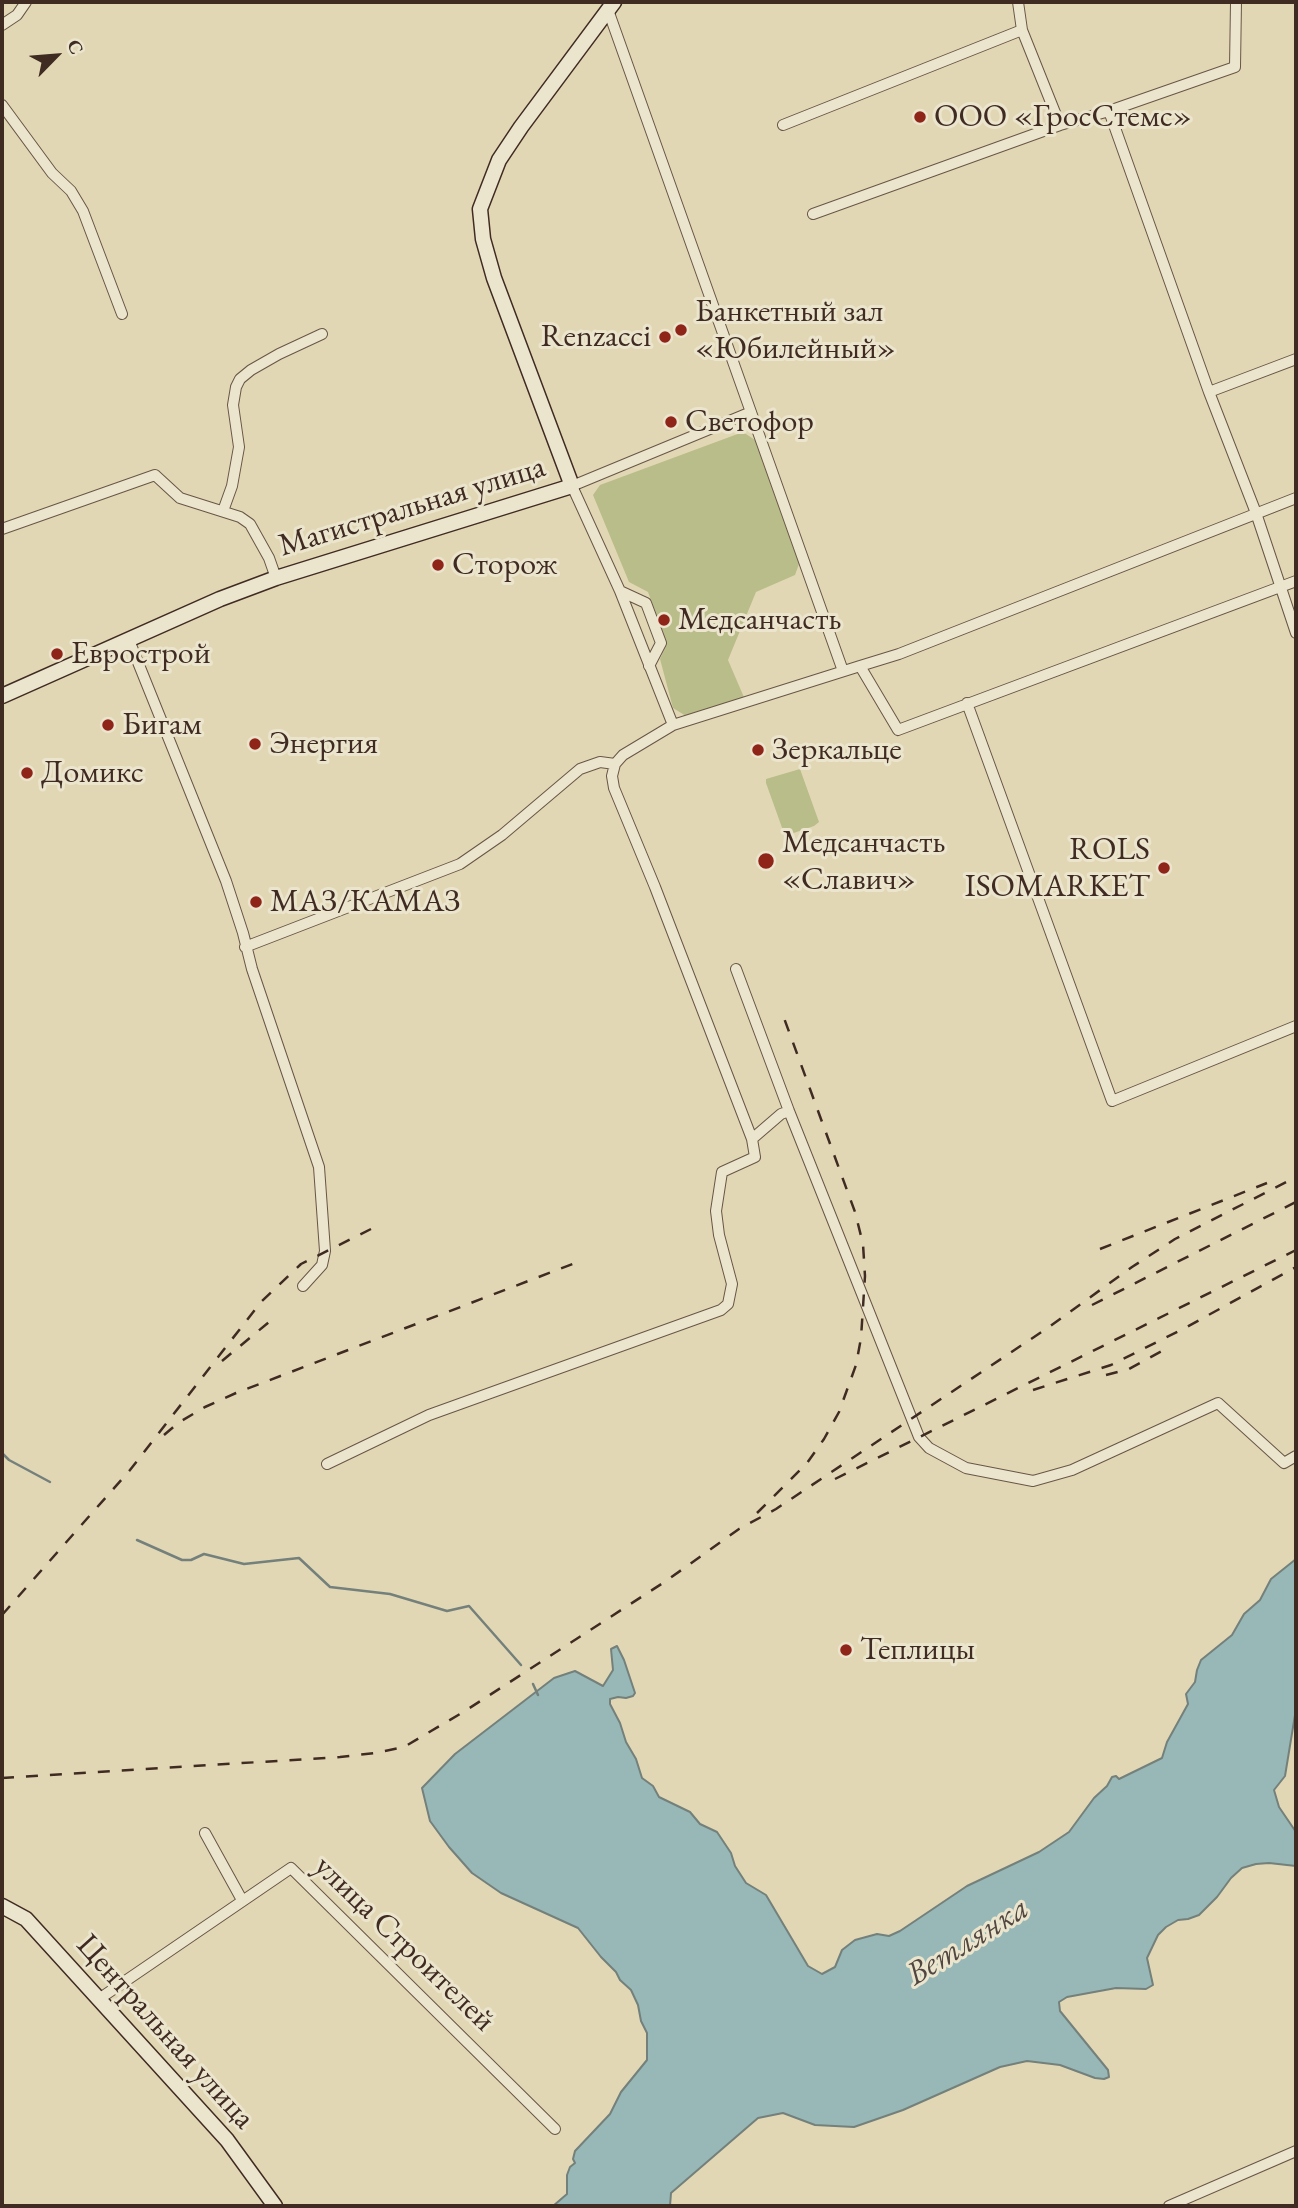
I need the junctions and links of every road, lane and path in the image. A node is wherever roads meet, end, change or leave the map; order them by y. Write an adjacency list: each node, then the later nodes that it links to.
1 (26, 2): 5 (street)
2 (1018, 2): 6 (street)
3 (1236, 2): 8 (street)
4 (611, 6): 16 (street); 17 (main road, Магистральная улица)
5 (2, 25)
6 (1022, 30): 9 (street); 10 (street)
7 (2, 105): 12 (street)
8 (1109, 111): 10 (street); 15 (street)
9 (783, 125)
10 (1060, 125): 11 (street)
11 (813, 214)
12 (122, 314)
13 (322, 334): 19 (street)
14 (1296, 359): 15 (street)
15 (1209, 392): 20 (street)
16 (751, 412): 17 (street); 30 (street)
17 (572, 486): 22 (main road, Магистральная улица); 25 (street)
18 (1296, 498): 20 (street)
19 (223, 512): 21 (street); 22 (street)
20 (1255, 513): 24 (street); 29 (street)
21 (2, 528)
22 (276, 578): 27 (main road, Магистральная улица)
23 (1296, 581): 24 (street)
24 (1281, 587): 26 (street); 32 (street)
25 (620, 591): 28 (street); 28 (street)
26 (1296, 633)
27 (129, 640): 31 (main road, Магистральная улица); 35 (street)
28 (649, 666): 33 (street)
29 (860, 666): 30 (street); 32 (street)
30 (843, 671): 33 (street)
31 (2, 696)
32 (967, 702): 37 (street)
33 (673, 725): 34 (street)
34 (615, 764): 35 (street); 39 (street)
35 (245, 947): 40 (street)
36 (736, 968): 38 (street)
37 (1296, 1026)
38 (789, 1111): 39 (street); 41 (street)
39 (752, 1139): 42 (street)
40 (303, 1286)
41 (1296, 1456)
42 (327, 1464)
43 (205, 1833): 44 (street)
44 (243, 1900): 46 (street, улица Строителей); 47 (street, улица Строителей)
45 (2, 1906): 46 (main road, Центральная улица)
46 (99, 1999): 49 (main road, Центральная улица)
47 (555, 2129)
48 (1296, 2151): 50 (street)
49 (275, 2206)
50 (1169, 2206)

